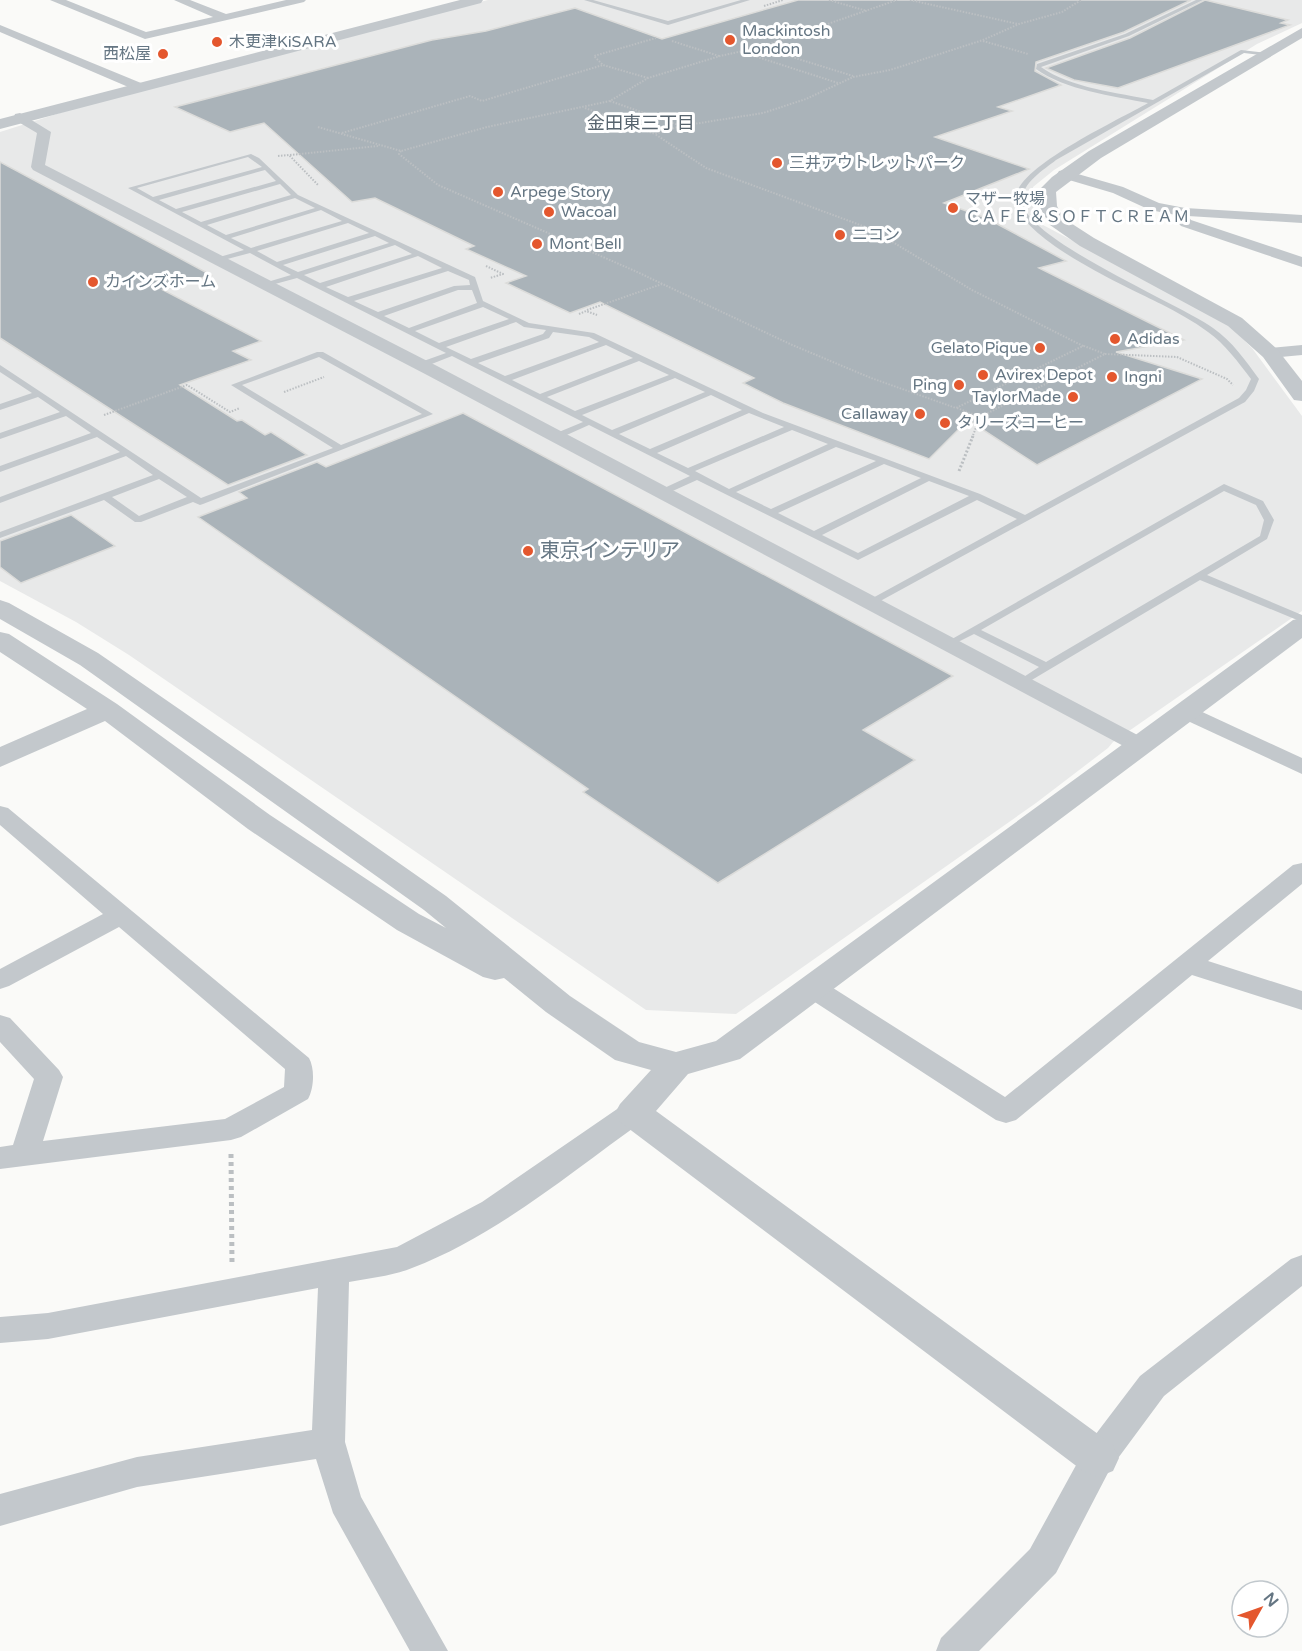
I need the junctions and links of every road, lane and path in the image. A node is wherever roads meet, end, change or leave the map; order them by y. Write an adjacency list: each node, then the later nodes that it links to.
1 (56, 0): 14 (street)
2 (180, 0): 14 (street)
3 (300, 0): 14 (street)
4 (447, 0): 27 (street)
5 (476, 0): 27 (street)
6 (587, 0): 7 (lane)
7 (747, 0)
8 (829, 0): 13 (path)
9 (897, 0): 13 (path)
10 (910, 0): 15 (path)
11 (1081, 0): 15 (path)
12 (1200, 0): 30 (lane)
13 (868, 11): 20 (path)
14 (227, 18)
15 (1018, 24): 19 (path)
16 (0, 28): 27 (street)
17 (1302, 33): 23 (street)
18 (670, 40): 24 (path)
19 (983, 40): 22 (path); 25 (path)
20 (761, 47): 21 (path); 25 (path)
21 (745, 52): 24 (path); 28 (path)
22 (1033, 55)
23 (1267, 55): 30 (lane); 43 (street)
24 (720, 56): 26 (path)
25 (853, 77): 28 (path)
26 (648, 78): 29 (path); 37 (path)
27 (130, 83): 32 (street); 33 (street)
28 (838, 83): 35 (path)
29 (610, 101): 31 (path); 35 (path)
30 (1153, 102): 64 (lane)
31 (585, 108): 38 (path); 40 (path)
32 (0, 114)
33 (20, 117): 34 (street); 58 (street)
34 (0, 123)
35 (681, 126): 38 (path)
36 (318, 127): 37 (path)
37 (341, 134): 39 (path)
38 (655, 134): 78 (path)
39 (382, 145): 40 (path); 41 (path)
40 (401, 151): 65 (path)
41 (289, 155)
42 (266, 168): 44 (lane); 46 (lane); 46 (lane)
43 (1064, 174): 49 (street); 63 (street)
44 (280, 182): 45 (lane); 48 (lane)
45 (296, 196): 47 (lane); 52 (lane)
46 (154, 199): 48 (lane)
47 (321, 208): 51 (lane); 54 (lane)
48 (177, 212): 52 (lane)
49 (1185, 212): 50 (street); 59 (street)
50 (1302, 219)
51 (349, 221): 53 (lane); 56 (lane)
52 (201, 224): 54 (lane)
53 (375, 234): 55 (lane); 60 (lane)
54 (226, 237): 56 (lane)
55 (395, 243): 57 (lane); 62 (lane)
56 (252, 251): 58 (lane); 60 (lane)
57 (418, 254): 61 (lane); 67 (lane)
58 (219, 260): 66 (street)
59 (1302, 262)
60 (278, 264): 62 (lane)
61 (448, 268): 68 (lane); 69 (lane)
62 (297, 275): 66 (lane); 67 (lane)
63 (1152, 277): 64 (lane); 81 (street)
64 (1128, 282): 129 (lane)
65 (663, 284): 73 (path); 100 (path)
66 (267, 285): 85 (street)
67 (320, 286): 69 (lane)
68 (475, 287): 70 (lane); 71 (lane)
69 (348, 300): 71 (lane)
70 (483, 304): 72 (lane); 75 (lane)
71 (378, 315): 75 (lane)
72 (515, 320): 74 (lane); 77 (lane)
73 (582, 320)
74 (551, 329): 76 (lane); 84 (lane)
75 (408, 331): 77 (lane)
76 (606, 342): 83 (lane); 90 (lane)
77 (440, 346): 80 (lane)
78 (1083, 346): 82 (path); 100 (path)
79 (1302, 350): 81 (street)
80 (453, 353): 84 (lane); 85 (lane)
81 (1270, 353): 96 (street)
82 (1105, 354): 92 (path); 104 (path)
83 (640, 358): 87 (lane); 97 (lane)
84 (472, 362): 90 (lane)
85 (421, 364): 111 (street)
86 (0, 368): 88 (lane)
87 (676, 375): 93 (lane); 103 (lane)
88 (12, 376): 91 (lane); 95 (lane)
89 (324, 377): 94 (path)
90 (505, 379): 97 (lane)
91 (0, 380)
92 (1235, 387)
93 (712, 392): 101 (lane); 108 (lane)
94 (282, 393)
95 (38, 394): 99 (lane); 102 (lane)
96 (1302, 395)
97 (540, 397): 103 (lane)
98 (250, 405): 105 (path)
99 (0, 407)
100 (956, 408): 104 (path)
101 (749, 410): 107 (lane); 114 (lane)
102 (66, 413): 109 (lane); 110 (lane)
103 (576, 414): 106 (lane)
104 (980, 417): 120 (path)
105 (95, 418)
106 (590, 422): 108 (lane); 111 (lane)
107 (791, 427): 112 (lane); 118 (lane)
108 (613, 433): 114 (lane)
109 (97, 434): 115 (lane); 117 (lane)
110 (0, 436)
111 (557, 436): 122 (street)
112 (837, 444): 116 (lane); 123 (lane)
113 (340, 448): 113 (lane); 126 (lane)
114 (651, 452): 118 (lane)
115 (126, 453): 119 (lane); 127 (lane)
116 (884, 461): 121 (lane); 128 (lane)
117 (0, 469)
118 (693, 474): 122 (lane); 123 (lane)
119 (160, 475): 124 (lane); 126 (lane)
120 (958, 475)
121 (929, 478): 125 (lane); 131 (lane)
122 (663, 492): 133 (street)
123 (729, 492): 128 (lane)
124 (105, 496): 126 (lane); 130 (lane)
125 (977, 496): 129 (lane); 131 (lane)
126 (194, 498)
127 (0, 500)
128 (771, 513): 131 (lane)
129 (1025, 519): 133 (lane)
130 (0, 535)
131 (814, 535)
132 (1200, 576): 135 (lane); 137 (lane); 140 (lane)
133 (873, 602): 139 (street)
134 (0, 608): 154 (street)
135 (1302, 619)
136 (1302, 626): 143 (street)
137 (974, 630): 139 (lane); 140 (lane)
138 (0, 640): 142 (street)
139 (950, 643): 141 (street)
140 (1047, 667): 141 (lane)
141 (1022, 682): 144 (street)
142 (107, 710): 145 (street); 154 (street)
143 (1185, 711): 144 (street); 146 (street)
144 (1139, 745): 152 (street)
145 (0, 759)
146 (1302, 767)
147 (0, 813): 149 (street)
148 (1302, 872): 150 (street)
149 (121, 915): 151 (street); 158 (street)
150 (1187, 964): 152 (street); 153 (street)
151 (0, 980)
152 (813, 988): 156 (street)
153 (1302, 1001)
154 (558, 1004): 156 (street)
155 (0, 1025): 159 (street)
156 (676, 1065): 157 (street)
157 (633, 1113): 161 (street); 165 (street)
158 (231, 1129): 159 (street); 162 (path)
159 (12, 1156)
160 (1302, 1268): 165 (street)
161 (334, 1272): 162 (street); 164 (street)
162 (232, 1291): 163 (street)
163 (0, 1330)
164 (328, 1442): 166 (street); 167 (street)
165 (1098, 1458): 168 (street)
166 (0, 1510)
167 (430, 1651)
168 (954, 1651)

